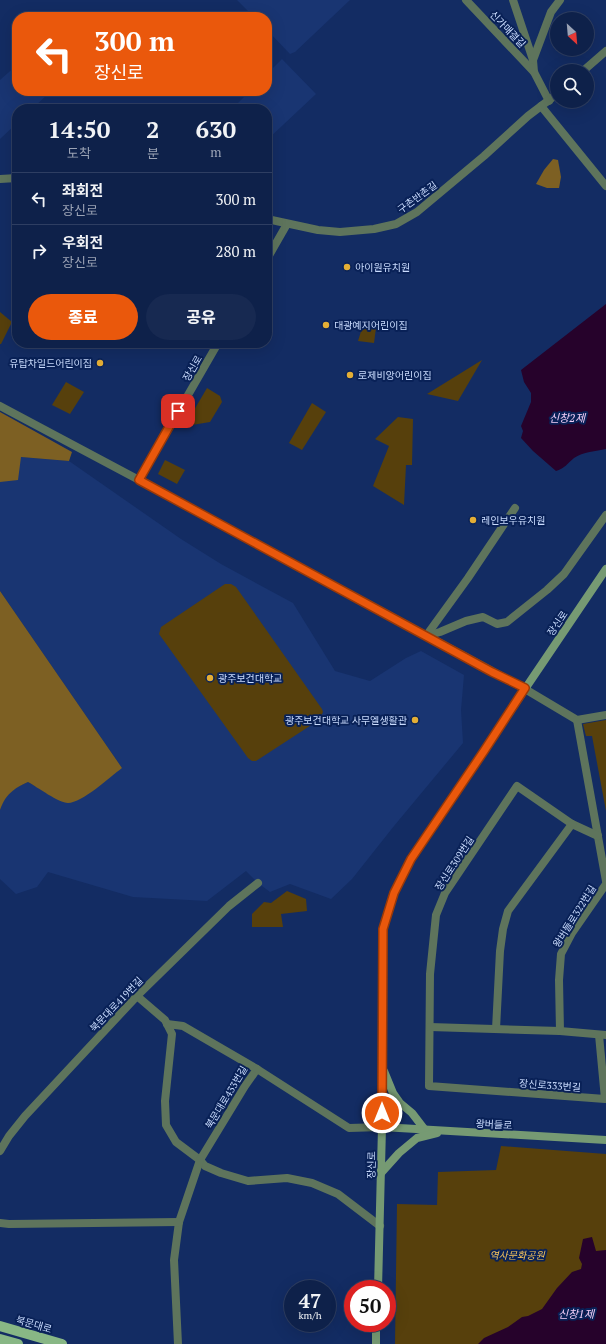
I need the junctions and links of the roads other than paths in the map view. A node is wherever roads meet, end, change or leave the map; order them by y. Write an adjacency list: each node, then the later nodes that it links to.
1 (466, 0): 7 (street, 신가매결길)
2 (513, 0): 5 (street, 신가매결길)
3 (560, 0): 5 (street, 신가매결길)
4 (606, 51): 6 (street)
5 (533, 60): 7 (street, 신가매결길)
6 (591, 64)
7 (534, 72): 8 (street, 신가매결길)
8 (548, 101): 9 (street, 구촌반촌길)
9 (541, 106): 12 (street); 14 (street, 구촌반촌길)
10 (12, 178): 11 (street)
11 (0, 179)
12 (606, 186)
13 (272, 220): 14 (street, 구촌반촌길)
14 (287, 224): 15 (street)
15 (272, 250)
16 (215, 348): 18 (street, 장신로)
17 (0, 406): 18 (street)
18 (139, 480): 22 (street)
19 (515, 508): 22 (street)
20 (606, 515): 22 (street)
21 (606, 569): 23 (main road, 장신로)
22 (426, 636): 23 (street)
23 (525, 688): 25 (street); 36 (main road, 장신로)
24 (606, 715): 25 (street)
25 (577, 720): 27 (street, 왕버들로322번길)
26 (572, 824): 27 (street, 장신로309번길); 32 (street, 장신로309번길); 33 (street)
27 (598, 836): 28 (street, 왕버들로322번길)
28 (606, 882): 34 (street, 왕버들로322번길)
29 (258, 883): 30 (street, 북문대로419번길)
30 (137, 996): 31 (street); 42 (street, 북문대로419번길)
31 (167, 1024): 37 (street, 북문대로433번길); 43 (street)
32 (430, 1026): 33 (street); 35 (street, 장신로333번길)
33 (496, 1029): 34 (street)
34 (560, 1031): 35 (street)
35 (602, 1035)
36 (382, 1066): 38 (main road, 장신로); 39 (main road)
37 (257, 1069): 38 (street); 43 (street, 북문대로433번길)
38 (382, 1127): 39 (main road, 왕버들로); 44 (main road, 장신로)
39 (425, 1130): 40 (main road, 왕버들로)
40 (444, 1131): 41 (main road, 왕버들로); 44 (main road)
41 (606, 1140)
42 (0, 1151)
43 (200, 1160): 45 (street, 북문대로433번길); 47 (street)
44 (381, 1173): 47 (main road, 장신로)
45 (179, 1222): 46 (street); 54 (street, 북문대로433번길)
46 (0, 1223)
47 (380, 1226): 48 (main road, 장신로)
48 (378, 1280)
49 (0, 1326): 53 (main road, 북문대로)
50 (376, 1332): 55 (main road)
51 (0, 1339): 52 (main road)
52 (18, 1344)
53 (62, 1344)
54 (178, 1344)
55 (376, 1344)

